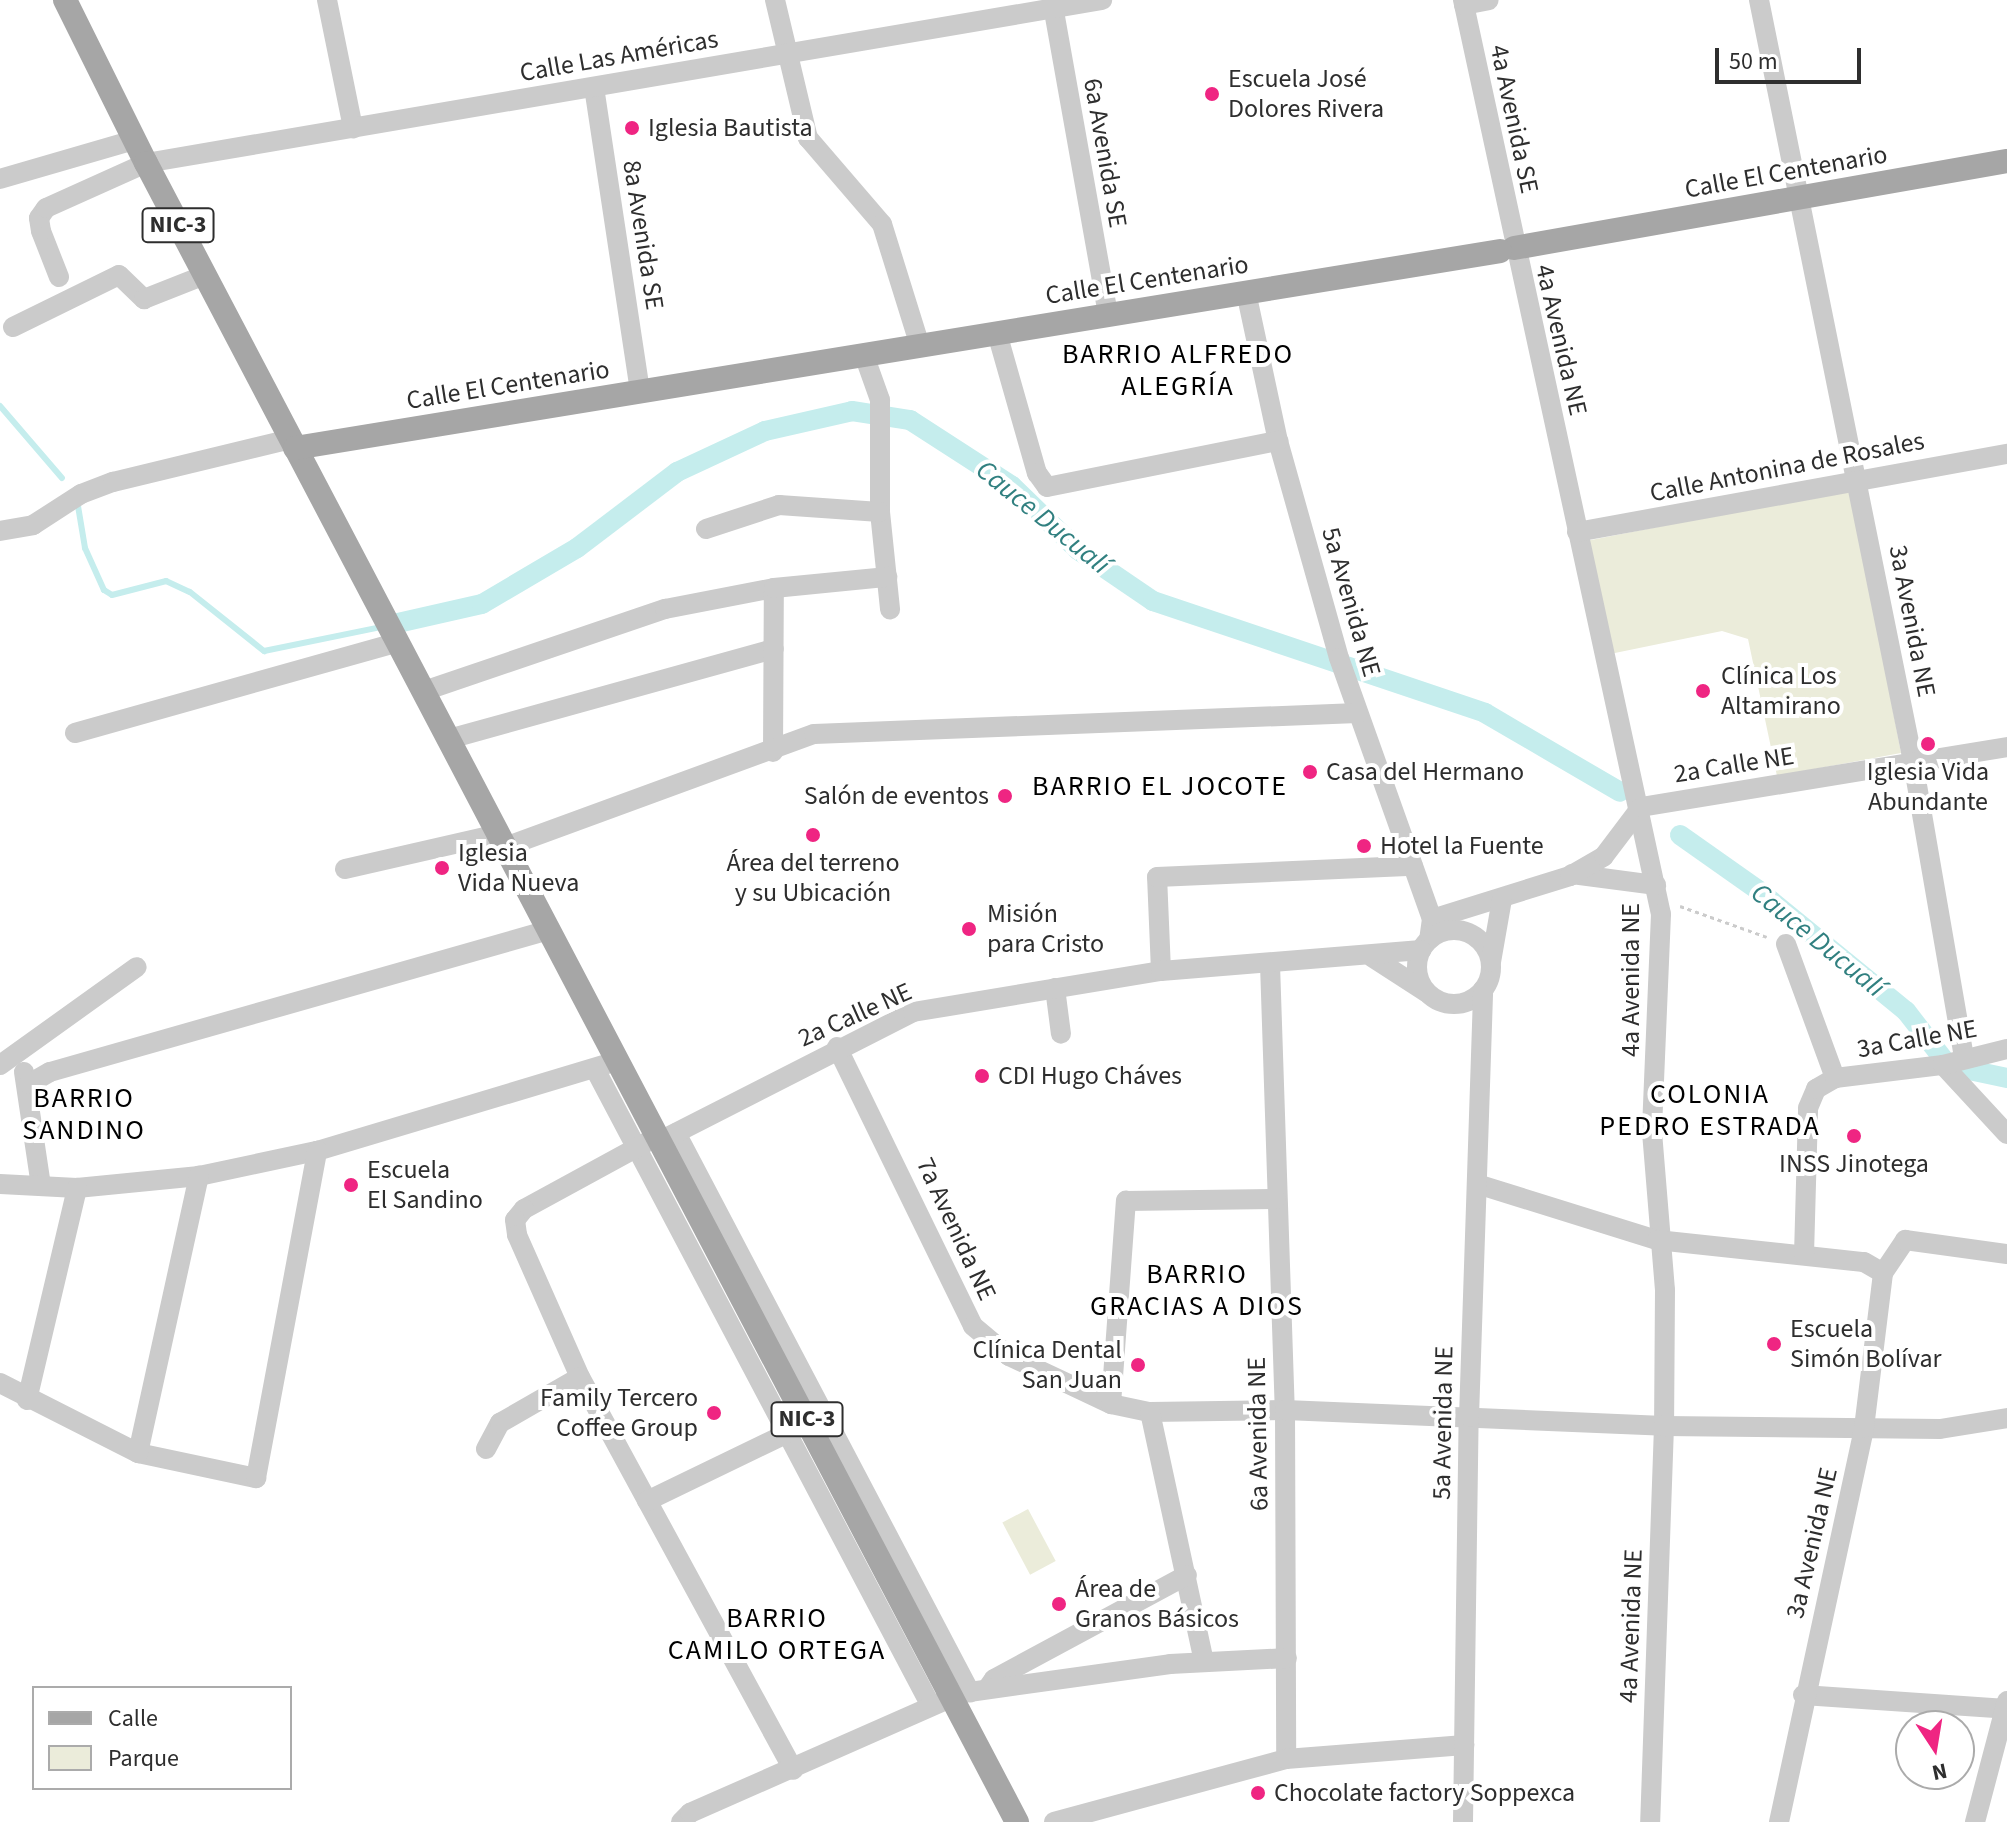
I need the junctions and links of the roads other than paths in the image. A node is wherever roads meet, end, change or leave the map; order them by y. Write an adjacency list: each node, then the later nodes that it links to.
1 (65, 0): 12 (main road, NIC-3)
2 (327, 0): 11 (street)
3 (775, 0): 9 (street)
4 (1102, 0): 8 (street, Calle Las Américas)
5 (1489, 0): 7 (street)
6 (1759, 0): 16 (street, 3a Avenida NE)
7 (1463, 2): 17 (street, 4a Avenida SE)
8 (1052, 4): 9 (street, Calle Las Américas); 21 (street, 6a Avenida SE)
9 (787, 54): 10 (street, Calle Las Américas); 24 (street)
10 (594, 87): 11 (street, Calle Las Américas); 26 (street, 8a Avenida SE)
11 (353, 128): 14 (street, Calle Las Américas)
12 (134, 140): 14 (main road, NIC-3); 15 (street)
13 (2007, 161): 16 (main road, Calle El Centenario)
14 (146, 163): 18 (main road, NIC-3); 19 (street, Calle Las Américas)
15 (0, 179)
16 (1800, 198): 17 (main road, Calle El Centenario); 30 (street, 3a Avenida NE)
17 (1507, 250): 20 (main road, Calle El Centenario); 34 (street, 4a Avenida NE)
18 (205, 275): 22 (street); 28 (main road, NIC-3)
19 (59, 277)
20 (1246, 292): 21 (main road, Calle El Centenario); 27 (street, 5a Avenida NE)
21 (1108, 315): 23 (main road, Calle El Centenario)
22 (13, 327)
23 (997, 333): 24 (main road, Calle El Centenario); 27 (street)
24 (920, 346): 25 (main road, Calle El Centenario)
25 (864, 355): 26 (main road, Calle El Centenario); 31 (street)
26 (640, 391): 28 (main road, Calle El Centenario)
27 (1278, 441): 41 (street, 5a Avenida NE)
28 (293, 444): 33 (street); 38 (main road, NIC-3)
29 (2007, 454): 30 (street, Calle Antonina de Rosales)
30 (1858, 479): 34 (street, Calle Antonina de Rosales); 46 (street, 3a Avenida NE)
31 (880, 512): 32 (street); 35 (street)
32 (706, 529)
33 (0, 531)
34 (1577, 532): 47 (street, 4a Avenida NE)
35 (887, 577): 36 (street); 37 (street)
36 (774, 588): 39 (street); 40 (street)
37 (890, 609)
38 (398, 642): 40 (main road, NIC-3); 42 (street)
39 (774, 649): 43 (street); 45 (street)
40 (424, 691): 43 (main road, NIC-3)
41 (1358, 713): 45 (street); 49 (street, 5a Avenida NE)
42 (75, 733)
43 (449, 739): 48 (main road, NIC-3)
44 (2007, 747): 46 (street, 2a Calle NE)
45 (773, 752): 48 (street)
46 (1913, 762): 47 (street, 2a Calle NE); 72 (street, 3a Avenida NE)
47 (1641, 807): 51 (street); 52 (street, 4a Avenida NE)
48 (502, 840): 50 (street); 55 (main road, NIC-3)
49 (1413, 866): 54 (street, 5a Avenida NE); 63 (street)
50 (345, 869)
51 (1572, 874): 52 (street); 53 (street)
52 (1657, 892): 87 (street, 4a Avenida NE)
53 (1502, 899): 54 (street); 56 (street); 61 (street)
54 (1432, 919): 56 (street); 58 (street)
55 (549, 930): 74 (main road, NIC-3); 77 (street)
56 (1456, 931): 58 (street); 61 (street)
57 (1786, 944): 76 (street)
58 (1425, 945): 59 (street, 2a Calle NE); 66 (street)
59 (1372, 957): 60 (street, 2a Calle NE); 66 (street)
60 (1270, 964): 63 (street, 2a Calle NE); 86 (street, 6a Avenida NE)
61 (1491, 966): 65 (street)
62 (137, 967): 73 (street)
63 (1161, 971): 64 (street, 2a Calle NE)
64 (1055, 988): 69 (street); 70 (street, 2a Calle NE)
65 (1483, 989): 67 (street); 68 (street, 5a Avenida NE)
66 (1429, 995): 67 (street)
67 (1451, 1004): 68 (street)
68 (1481, 1026): 83 (street, 5a Avenida NE)
69 (1061, 1034)
70 (837, 1047): 79 (street, 2a Calle NE); 94 (street, 7a Avenida NE)
71 (2007, 1049): 72 (street, 3a Calle NE)
72 (1964, 1057): 75 (street, 3a Calle NE)
73 (9, 1061): 77 (street)
74 (606, 1064): 79 (main road, NIC-3); 80 (street)
75 (1943, 1065): 76 (street, 3a Calle NE); 78 (street)
76 (1835, 1078): 89 (street)
77 (29, 1084): 84 (street)
78 (2007, 1134)
79 (658, 1139): 91 (street, 2a Calle NE); 100 (main road, NIC-3); 109 (street)
80 (317, 1151): 81 (street); 103 (street)
81 (199, 1176): 85 (street); 103 (street)
82 (0, 1184): 84 (street)
83 (1477, 1184): 87 (street); 97 (street, 5a Avenida NE)
84 (41, 1186): 85 (street)
85 (77, 1188): 93 (street)
86 (1276, 1199): 94 (street); 95 (street, 6a Avenida NE)
87 (1657, 1240): 89 (street); 99 (street, 4a Avenida NE)
88 (2007, 1254): 90 (street)
89 (1804, 1255): 90 (street)
90 (1883, 1273): 101 (street, 3a Avenida NE)
91 (580, 1377): 102 (street); 104 (street)
92 (0, 1383): 93 (street)
93 (27, 1400): 103 (street)
94 (1111, 1404): 96 (street, 7a Avenida NE)
95 (1285, 1410): 96 (street, 7a Avenida NE); 97 (street, 7a Avenida NE); 106 (street, 6a Avenida NE)
96 (1150, 1412): 105 (street)
97 (1469, 1417): 99 (street, 7a Avenida NE); 111 (street, 5a Avenida NE)
98 (2007, 1418): 101 (street, 7a Avenida NE)
99 (1664, 1426): 101 (street, 7a Avenida NE); 118 (street, 4a Avenida NE)
100 (798, 1428): 104 (street); 109 (main road, NIC-3)
101 (1864, 1428): 108 (street, 3a Avenida NE)
102 (486, 1449)
103 (138, 1453)
104 (647, 1501): 113 (street)
105 (1187, 1575): 107 (street); 109 (street)
106 (1287, 1658): 107 (street); 112 (street, 6a Avenida NE)
107 (1204, 1661): 109 (street)
108 (1803, 1695): 110 (street); 119 (street, 3a Avenida NE)
109 (960, 1696): 113 (street); 115 (main road, NIC-3)
110 (2006, 1707): 120 (street)
111 (1464, 1745): 112 (street); 117 (street, 5a Avenida NE)
112 (1286, 1759): 116 (street)
113 (793, 1770): 114 (street)
114 (681, 1822)
115 (1017, 1822)
116 (1054, 1822)
117 (1463, 1822)
118 (1650, 1822)
119 (1779, 1822)
120 (1975, 1822)

